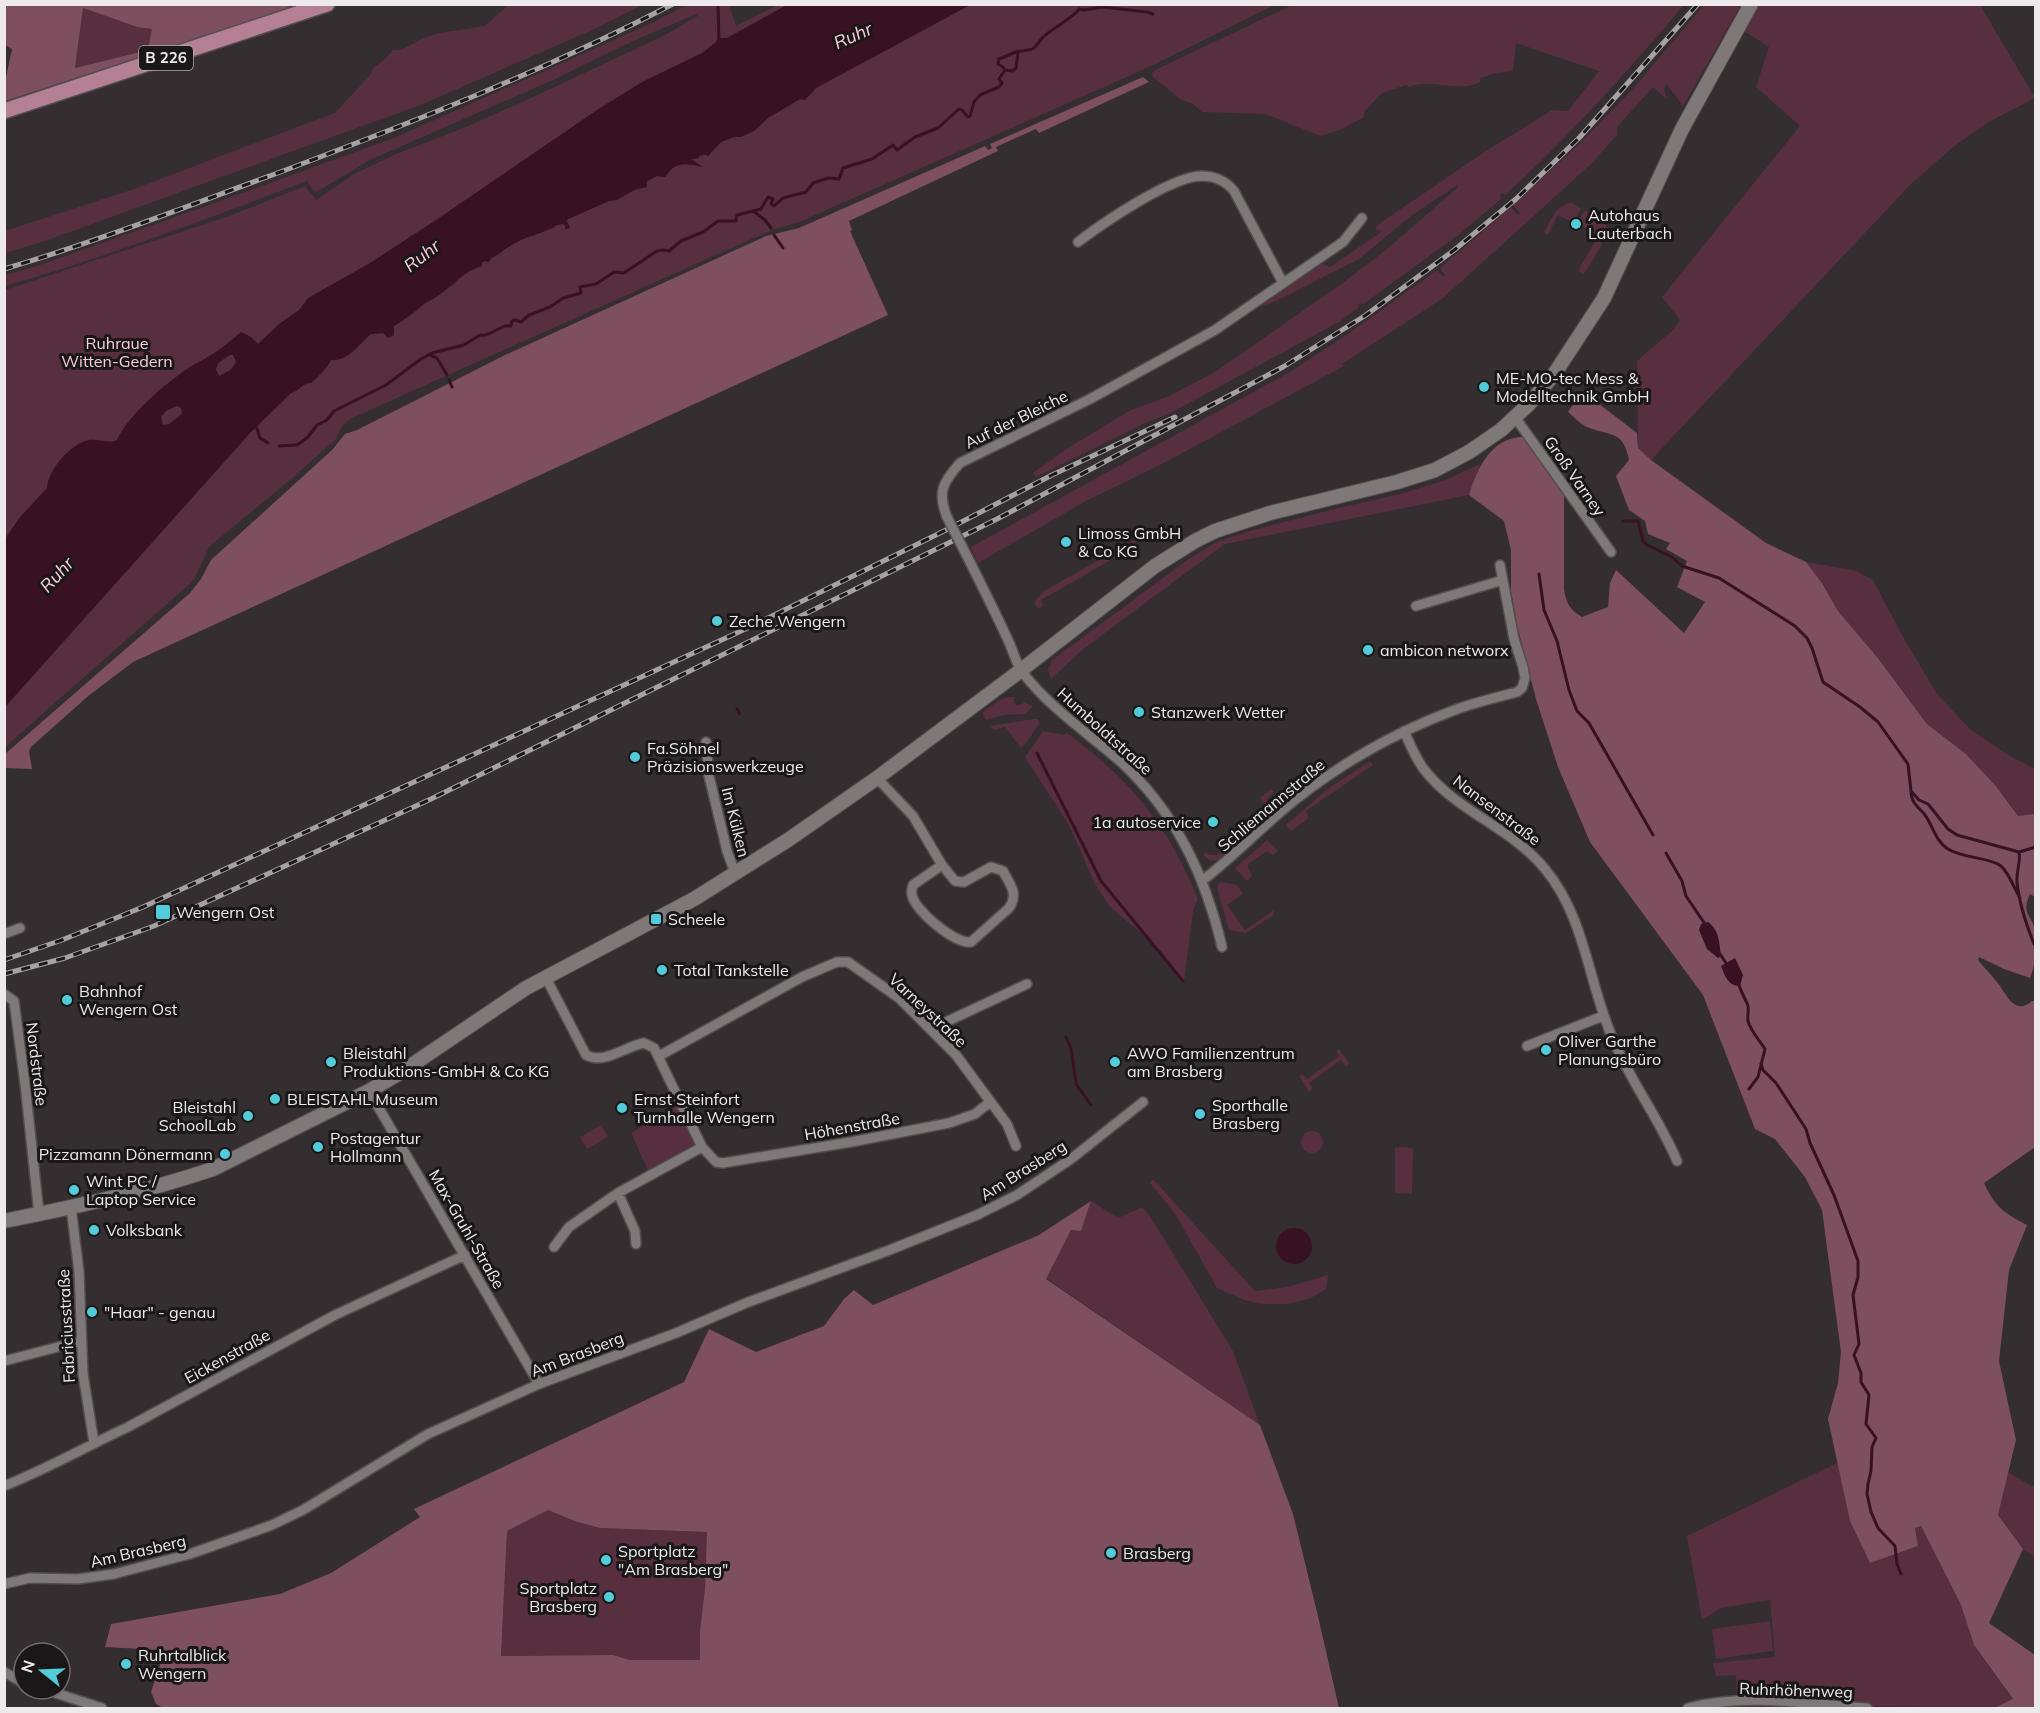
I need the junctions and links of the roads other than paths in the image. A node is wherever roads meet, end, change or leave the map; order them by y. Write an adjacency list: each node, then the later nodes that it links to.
1 (327, 4): 3 (main road, B 226)
2 (1751, 4): 7 (main road)
3 (4, 111)
4 (1362, 218): 6 (street, Auf der Bleiche)
5 (1078, 242): 6 (street)
6 (1283, 283): 12 (street, Auf der Bleiche, bridge)
7 (1515, 417): 8 (street, Groß Varney); 12 (main road)
8 (1611, 552)
9 (1500, 565): 10 (street, Schliemannstraße)
10 (1503, 580): 11 (street); 13 (street, Schliemannstraße)
11 (1416, 606)
12 (1020, 671): 15 (main road); 18 (street, Humboldtstraße)
13 (1404, 732): 18 (street, Schliemannstraße); 25 (street, Nansenstraße)
14 (706, 742): 17 (street, Im Külken)
15 (877, 778): 16 (street); 17 (main road)
16 (942, 865): 16 (street)
17 (735, 873): 22 (main road)
18 (1203, 880): 21 (street, Humboldtstraße)
19 (20, 928): 20 (street)
20 (4, 934)
21 (1222, 947)
22 (546, 978): 28 (street); 29 (main road)
23 (1027, 984): 26 (street)
24 (4, 994): 37 (street, Nordstraße)
25 (1603, 1016): 27 (street); 34 (street, Nansenstraße)
26 (931, 1029): 28 (street, Varneystraße); 30 (street, Varneystraße)
27 (1527, 1046)
28 (659, 1056): 33 (street)
29 (369, 1091): 36 (main road); 41 (street, Max-Gruhl-Straße)
30 (990, 1102): 32 (street, Varneystraße); 33 (street, Höhenstraße)
31 (1143, 1102): 44 (street, Am Brasberg)
32 (1016, 1146)
33 (702, 1147): 35 (street)
34 (1677, 1161)
35 (618, 1192): 39 (street); 40 (street)
36 (70, 1207): 37 (main road); 42 (street, Fabriciusstraße)
37 (39, 1214): 38 (main road)
38 (4, 1221)
39 (636, 1245)
40 (554, 1247)
41 (465, 1255): 44 (street, Max-Gruhl-Straße); 45 (street, Eickenstraße)
42 (81, 1341): 43 (street); 45 (street, Fabriciusstraße)
43 (4, 1361)
44 (539, 1384): 47 (street, Am Brasberg)
45 (94, 1443): 46 (street, Eickenstraße)
46 (4, 1486)
47 (4, 1584)
48 (72, 1698): 49 (street)
49 (102, 1708)
50 (1688, 1708): 51 (street, Ruhrhöhenweg)
51 (1867, 1708)

